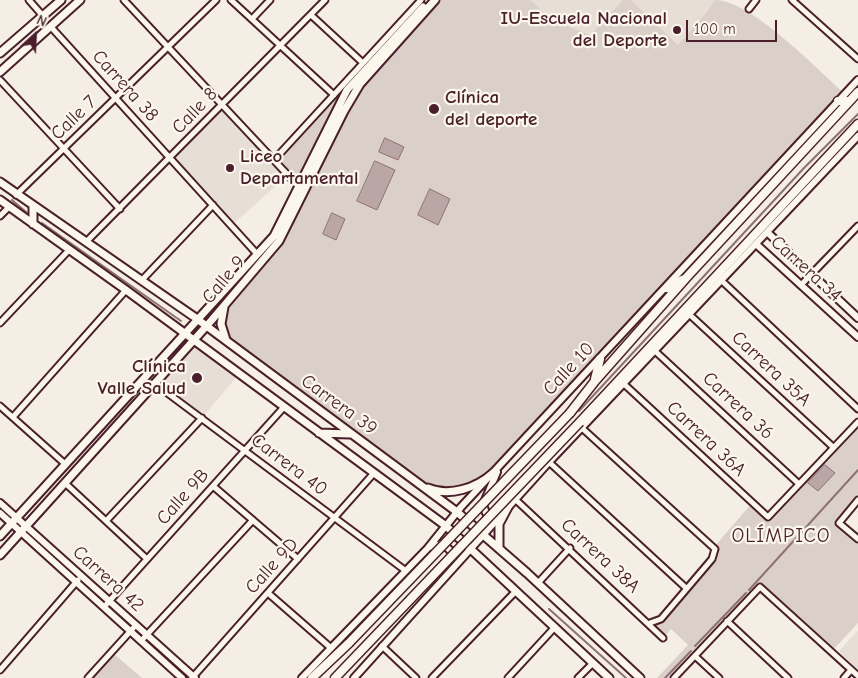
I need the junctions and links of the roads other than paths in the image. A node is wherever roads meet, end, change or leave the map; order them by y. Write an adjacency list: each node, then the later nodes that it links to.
1 (29, 0): 16 (street)
2 (60, 0): 16 (main road)
3 (124, 0): 22 (street)
4 (216, 0): 22 (street, Calle 7)
5 (231, 0): 17 (street)
6 (270, 0): 17 (street)
7 (325, 0): 15 (street, Calle 8)
8 (421, 0): 25 (street)
9 (429, 0): 38 (main road, Calle 9)
10 (435, 0): 37 (main road, Calle 9)
11 (756, 0): 14 (street)
12 (792, 0): 24 (street)
13 (77, 2): 18 (main road)
14 (749, 9)
15 (310, 15): 21 (street, Calle 8); 25 (street)
16 (43, 16): 20 (main road)
17 (252, 19): 21 (street)
18 (51, 27): 19 (main road); 31 (street, Carrera 38)
19 (37, 38): 20 (main road); 26 (main road)
20 (14, 41): 23 (main road)
21 (280, 46): 30 (street); 34 (street, Calle 8)
22 (168, 47): 31 (street, Calle 7); 34 (street)
23 (0, 53)
24 (858, 59)
25 (363, 63): 30 (street)
26 (0, 72)
27 (0, 80): 41 (street)
28 (858, 80): 32 (street, Calle 10)
29 (858, 92): 33 (main road, Calle 10)
30 (334, 95): 43 (street)
31 (116, 98): 41 (street, Calle 7); 42 (street, Carrera 38)
32 (838, 101): 33 (main road); 35 (main road); 65 (street, Calle 10)
33 (849, 101): 35 (main road, Calle 10)
34 (222, 105): 42 (street, Calle 8); 43 (street)
35 (839, 112): 61 (main road, Calle 10)
36 (858, 124): 82 (main road)
37 (335, 128): 38 (main road); 67 (main road, Calle 9)
38 (326, 131): 45 (main road, Calle 9)
39 (858, 136): 40 (street)
40 (855, 145): 55 (street)
41 (64, 148): 46 (street, Calle 7); 51 (street)
42 (170, 158): 48 (street, Carrera 38); 51 (street, Calle 8)
43 (274, 160): 45 (street)
44 (0, 182): 46 (main road, Carrera 39)
45 (299, 187): 59 (main road, Calle 9)
46 (16, 195): 50 (main road, Carrera 39)
47 (0, 200): 49 (main road, Carrera 39)
48 (213, 205): 59 (street, Carrera 38); 62 (street)
49 (9, 206): 52 (street); 53 (main road, Carrera 39)
50 (33, 206): 53 (main road); 56 (main road, Carrera 39)
51 (120, 209): 56 (street, Calle 8)
52 (0, 216)
53 (34, 224): 58 (main road, Carrera 39)
54 (858, 226): 60 (street)
55 (767, 232): 57 (street); 60 (street, Carrera 34)
56 (86, 242): 62 (main road, Carrera 39)
57 (756, 244): 63 (street); 64 (street, Carrera 34)
58 (69, 250): 66 (main road, Carrera 39); 71 (street)
59 (257, 254): 70 (main road, Calle 9)
60 (811, 274): 64 (street); 69 (street, Carrera 34)
61 (686, 278): 65 (main road); 79 (main road, Calle 10)
62 (142, 280): 70 (main road, Carrera 39)
63 (722, 281): 68 (street); 86 (street)
64 (802, 285): 74 (street, Carrera 34)
65 (667, 288): 78 (street, Calle 10)
66 (126, 290): 73 (main road, Carrera 39); 87 (street)
67 (224, 305): 72 (main road, Calle 9); 76 (main road)
68 (689, 314): 77 (street); 94 (street, Carrera 35A)
69 (858, 318)
70 (198, 320): 72 (main road, Carrera 39); 73 (main road, Calle 9)
71 (0, 323)
72 (206, 327): 75 (main road, Calle 9); 76 (main road, Carrera 39)
73 (185, 333): 75 (main road, Carrera 39); 97 (main road, Calle 9)
74 (858, 337)
75 (194, 340): 80 (main road, Calle 9); 85 (main road, Carrera 39)
76 (227, 343): 93 (main road, Carrera 39)
77 (655, 351): 81 (street); 102 (street, Carrera 36)
78 (600, 359): 79 (main road); 98 (street, Calle 10)
79 (595, 381): 151 (main road, Calle 10, bridge)
80 (154, 383): 88 (street, Carrera 40); 101 (main road, Calle 9)
81 (622, 387): 82 (main road); 89 (street); 102 (street, Carrera 36A)
82 (602, 399): 84 (main road)
83 (0, 406): 87 (street)
84 (595, 406): 89 (main road); 91 (main road)
85 (284, 407): 92 (main road, Carrera 39); 95 (street, Calle 9B)
86 (858, 409)
87 (13, 418): 97 (street)
88 (202, 418): 95 (street, Carrera 40); 115 (street)
89 (588, 422): 91 (street)
90 (858, 422): 94 (street)
91 (581, 425): 96 (street); 134 (street); 160 (main road, bridge)
92 (320, 433): 93 (main road); 99 (main road, Carrera 39)
93 (351, 434): 104 (main road, Carrera 39)
94 (833, 447): 102 (street)
95 (245, 450): 103 (street, Calle 9B); 112 (street, Carrera 40)
96 (549, 462): 105 (street); 134 (street)
97 (64, 464): 114 (main road, Calle 9)
98 (500, 466): 100 (street, Calle 10); 111 (street)
99 (374, 473): 112 (street, Calle 9D); 117 (main road, Carrera 39)
100 (493, 473): 104 (main road); 109 (street, Calle 10)
101 (65, 483): 115 (street); 118 (main road, Calle 9)
102 (799, 484)
103 (213, 486): 113 (street); 127 (street, Calle 9B)
104 (420, 486): 109 (main road, Carrera 39)
105 (515, 499): 108 (street); 125 (street, Carrera 38A)
106 (858, 500): 121 (street)
107 (0, 503): 114 (street, Carrera 42)
108 (508, 507): 111 (street); 124 (main road)
109 (457, 512): 116 (main road, Carrera 39); 117 (street, Calle 10)
110 (0, 513): 114 (street, Carrera 42)
111 (502, 513): 119 (street)
112 (335, 518): 128 (street, Calle 9D); 129 (street, Carrera 40)
113 (253, 520): 128 (street); 144 (street)
114 (14, 521): 118 (street, Carrera 42); 120 (main road, Calle 9)
115 (106, 521): 127 (street)
116 (467, 521): 119 (main road, Carrera 39); 123 (main road)
117 (446, 526): 122 (street, Calle 10); 123 (main road, Carrera 39)
118 (23, 529): 126 (main road, Calle 9); 131 (street, Carrera 42); 132 (street, Carrera 42)
119 (483, 534): 123 (street); 124 (main road, Carrera 39)
120 (0, 536)
121 (858, 540)
122 (428, 548): 129 (street, Calle 10); 130 (street)
123 (471, 548): 130 (street); 135 (main road, Carrera 39)
124 (499, 548): 133 (main road, Carrera 39)
125 (570, 548): 133 (street); 140 (street, Carrera 38A)
126 (0, 555)
127 (147, 559): 137 (street, Calle 9B)
128 (298, 559): 136 (street, Calle 9D)
129 (406, 570): 148 (street, Calle 10)
130 (450, 571): 147 (street)
131 (81, 576): 132 (street); 137 (street, Carrera 42)
132 (76, 582): 138 (street, Carrera 42); 152 (street)
133 (538, 584): 167 (main road, Carrera 39)
134 (686, 588): 140 (street)
135 (516, 591): 142 (main road, Carrera 39); 163 (street)
136 (268, 593): 148 (street); 157 (street, Calle 9D)
137 (109, 601): 138 (street, Calle 9B); 141 (street, Carrera 42)
138 (104, 607): 143 (street, Carrera 42)
139 (727, 621): 149 (street); 153 (street); 170 (street)
140 (650, 623): 145 (street, Carrera 38A)
141 (136, 625): 143 (street); 144 (street, Carrera 42)
142 (554, 627): 150 (main road, Carrera 39); 164 (street)
143 (130, 631): 146 (street, Carrera 42); 155 (street)
144 (147, 635): 146 (street); 157 (street, Carrera 42)
145 (663, 638)
146 (141, 641): 156 (street, Carrera 42)
147 (382, 646): 161 (street); 162 (street)
148 (331, 648): 151 (street, Calle 10)
149 (695, 656): 168 (street); 169 (street)
150 (593, 663): 165 (street); 166 (main road, Carrera 39)
151 (316, 669): 158 (street, Calle 10); 159 (main road, Calle 10)
152 (0, 670)
153 (851, 670): 154 (street); 171 (street)
154 (858, 676)
155 (88, 678)
156 (182, 678)
157 (194, 678)
158 (302, 678)
159 (312, 678)
160 (335, 678)
161 (354, 678)
162 (416, 678)
163 (432, 678)
164 (508, 678)
165 (578, 678)
166 (609, 678)
167 (640, 678)
168 (674, 678)
169 (719, 678)
170 (788, 678)
171 (844, 678)

